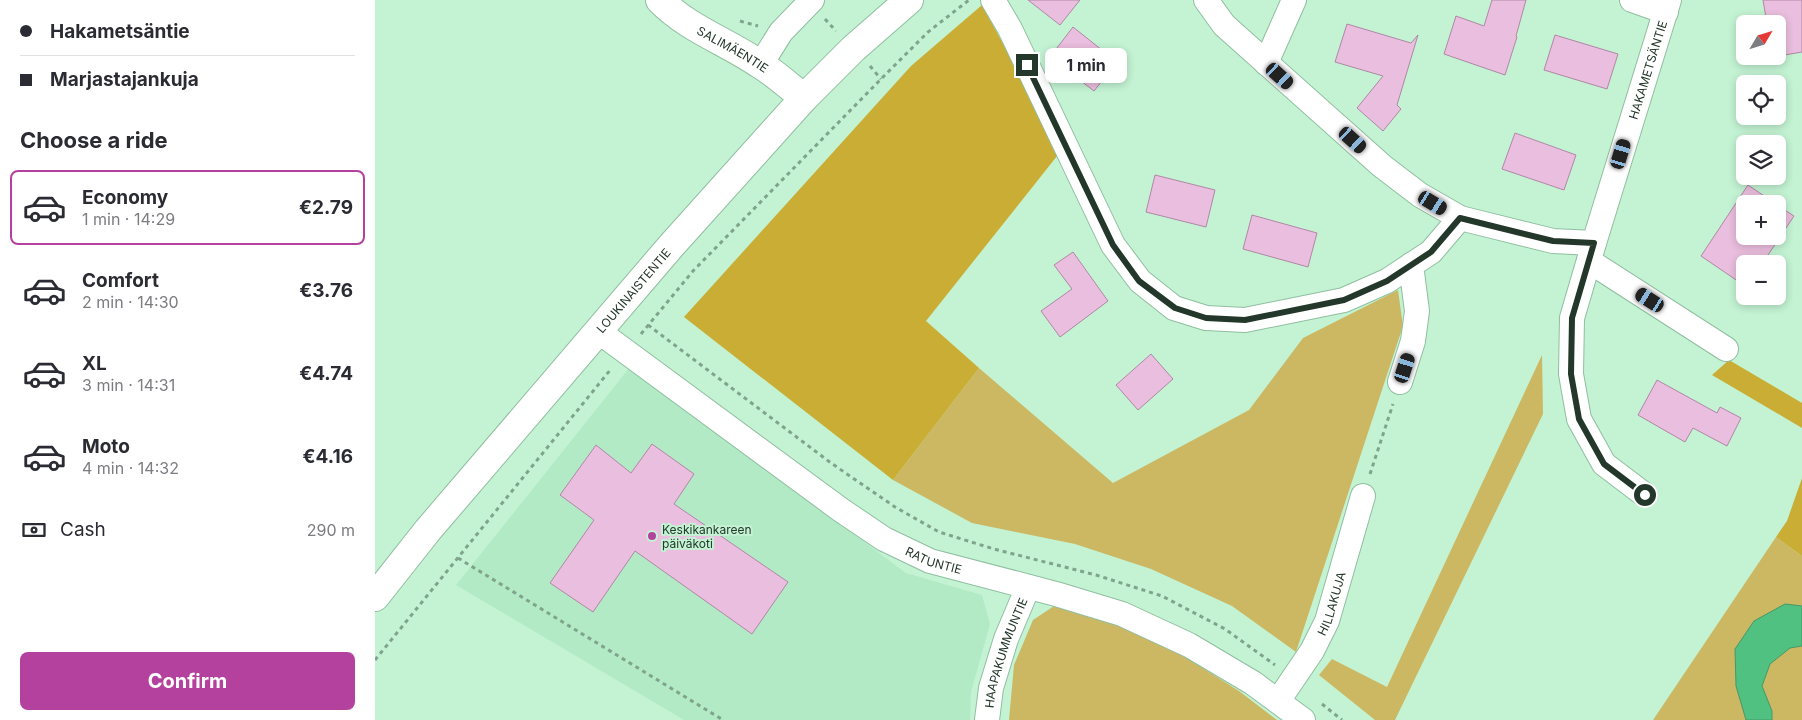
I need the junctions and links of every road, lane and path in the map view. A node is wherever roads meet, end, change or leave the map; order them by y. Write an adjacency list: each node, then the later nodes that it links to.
1 (660, 0): 13 (street, SALIMÄENTIE)
2 (812, 0): 11 (street)
3 (909, 0): 14 (street, LOUKINAISTENTIE)
4 (969, 0): 18 (path)
5 (993, 0): 17 (street)
6 (1206, 0): 12 (street)
7 (1294, 0): 12 (street)
8 (1632, 0): 9 (street)
9 (1668, 6): 16 (street, HAKAMETSÄNTIE)
10 (734, 19): 11 (path)
11 (781, 32): 13 (street)
12 (1265, 63): 15 (street)
13 (761, 64): 14 (street, SALIMÄENTIE)
14 (804, 98): 19 (street, LOUKINAISTENTIE)
15 (1460, 218): 16 (street); 17 (street)
16 (1591, 252): 20 (street); 23 (street, HAKAMETSÄNTIE)
17 (1411, 265): 22 (street)
18 (648, 326): 21 (path); 29 (path)
19 (599, 331): 21 (street, RATUNTIE); 27 (street, LOUKINAISTENTIE)
20 (1726, 349)
21 (626, 351): 25 (path); 26 (street, RATUNTIE)
22 (1400, 382): 24 (path)
23 (1645, 495)
24 (1363, 496): 29 (street, HILLAKUJA)
25 (458, 558): 28 (path); 31 (path)
26 (1028, 587): 30 (street, RATUNTIE); 32 (street, HAAPAKUMMUNTIE)
27 (375, 597)
28 (375, 660)
29 (1293, 679): 30 (street, HILLAKUJA); 34 (path)
30 (1278, 701): 33 (street, RATUNTIE)
31 (723, 720)
32 (987, 720)
33 (1303, 720)
34 (1342, 720)

